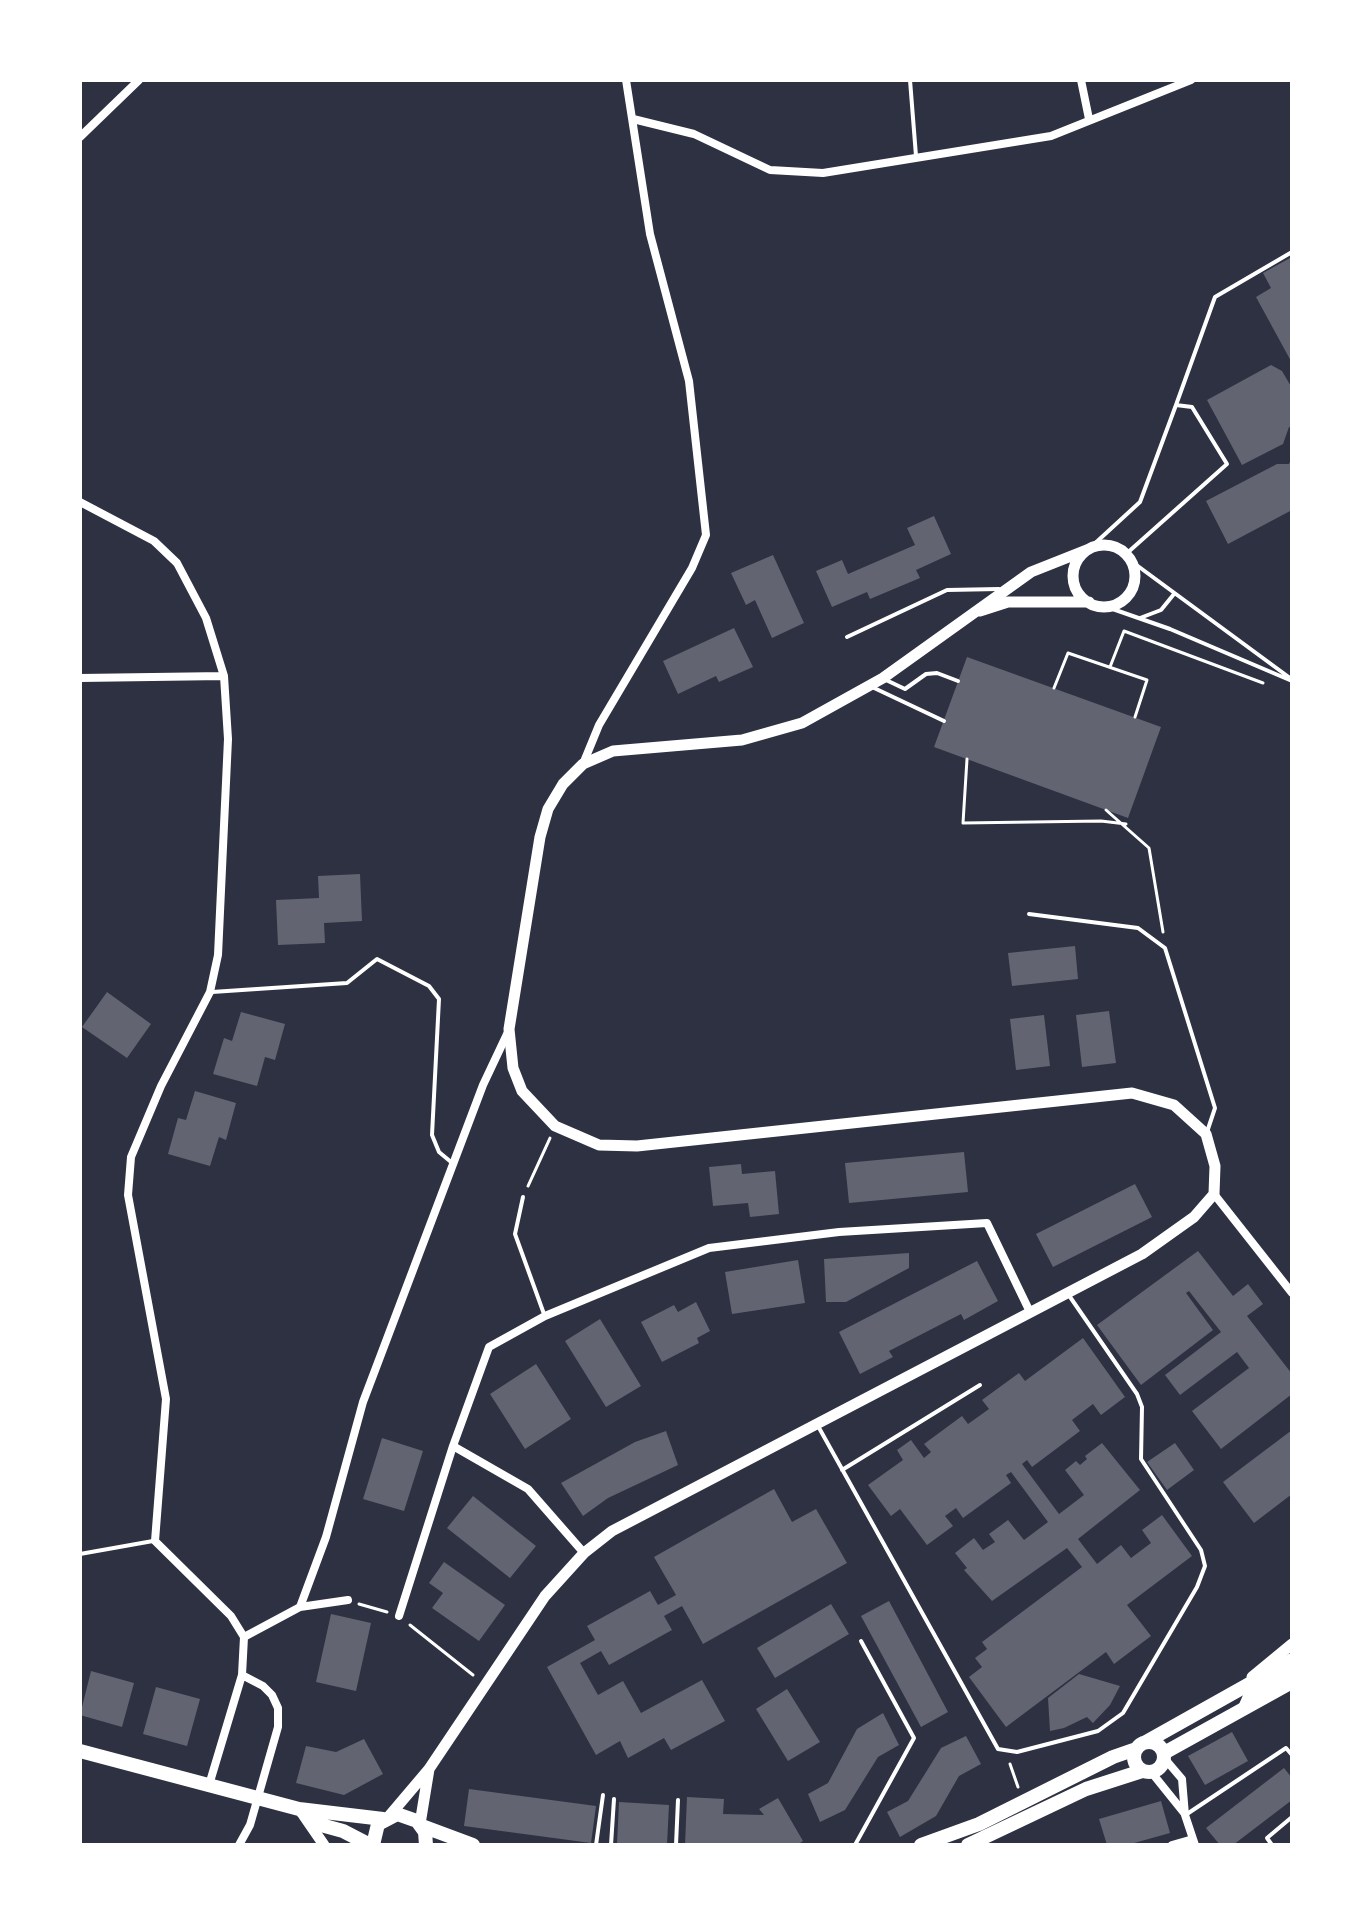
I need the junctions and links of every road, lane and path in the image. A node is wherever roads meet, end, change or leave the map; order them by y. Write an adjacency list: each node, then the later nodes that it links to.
1 (139, 80): 8 (street)
2 (626, 80): 6 (street)
3 (910, 80): 9 (lane)
4 (1081, 80): 7 (street)
5 (1191, 80): 7 (street)
6 (633, 119): 9 (street); 34 (street)
7 (1089, 119): 9 (street)
8 (80, 137)
9 (916, 158)
10 (1292, 252): 11 (lane)
11 (1176, 405): 13 (lane); 14 (lane)
12 (80, 502): 23 (street)
13 (1089, 549): 14 (street); 15 (street); 17 (street)
14 (1128, 557): 16 (lane); 18 (street)
15 (1005, 589): 19 (street); 21 (lane)
16 (1174, 593): 20 (lane); 26 (lane)
17 (1089, 602): 18 (street); 19 (street)
18 (1104, 606): 20 (lane)
19 (965, 617): 25 (street)
20 (1138, 618): 26 (lane)
21 (847, 637)
22 (1110, 667): 28 (path); 30 (path); 31 (path)
23 (224, 676): 24 (street); 39 (street)
24 (80, 678)
25 (883, 678): 27 (lane); 29 (street)
26 (1292, 680)
27 (958, 681)
28 (1264, 683)
29 (870, 686): 32 (lane); 34 (street)
30 (1054, 688)
31 (1135, 717)
32 (944, 721)
33 (967, 759): 36 (path)
34 (583, 764): 40 (street)
35 (1106, 810): 36 (path)
36 (1126, 824): 38 (path)
37 (1029, 914): 38 (lane)
38 (1165, 948): 41 (lane)
39 (210, 992): 43 (lane); 54 (street)
40 (509, 1029): 41 (street); 43 (street)
41 (1206, 1134): 44 (street)
42 (547, 1144): 45 (path)
43 (453, 1164): 58 (street)
44 (1214, 1194): 46 (street); 47 (street)
45 (523, 1197): 49 (lane)
46 (1067, 1293): 48 (street); 72 (lane)
47 (1292, 1293)
48 (1030, 1312): 49 (street); 51 (street)
49 (545, 1316): 52 (street)
50 (980, 1385): 53 (lane)
51 (818, 1426): 53 (lane); 55 (street)
52 (453, 1446): 55 (street); 59 (street)
53 (842, 1470): 72 (lane)
54 (155, 1541): 56 (lane); 60 (street)
55 (584, 1553): 67 (street)
56 (80, 1554)
57 (348, 1600): 58 (street); 59 (path)
58 (300, 1607): 60 (street)
59 (399, 1616): 67 (path)
60 (244, 1637): 65 (street)
61 (861, 1641): 96 (lane)
62 (1292, 1644): 68 (street)
63 (1292, 1660): 68 (main road)
64 (1292, 1669): 69 (street)
65 (242, 1675): 77 (street); 88 (street)
66 (1292, 1682): 69 (main road)
67 (483, 1684): 75 (street)
68 (1242, 1686): 70 (main road)
69 (1243, 1709): 74 (main road)
70 (1140, 1746): 74 (main road); 76 (main road); 97 (main road)
71 (80, 1751): 77 (main road)
72 (1007, 1753): 78 (path)
73 (1292, 1755): 83 (lane)
74 (1165, 1756): 76 (main road); 83 (street)
75 (429, 1769): 84 (street); 86 (street)
76 (1147, 1772): 83 (street); 98 (main road)
77 (209, 1785): 82 (main road)
78 (1019, 1792)
79 (603, 1795): 93 (lane)
80 (614, 1799): 94 (lane)
81 (678, 1800): 95 (lane)
82 (293, 1807): 84 (main road); 89 (street); 90 (main road)
83 (1185, 1815): 87 (street)
84 (386, 1817): 86 (main road); 90 (main road)
85 (1292, 1817): 100 (lane)
86 (421, 1825): 91 (main road); 92 (main road)
87 (1194, 1842): 99 (street)
88 (239, 1845)
89 (324, 1845)
90 (372, 1845)
91 (426, 1845)
92 (473, 1845)
93 (596, 1845)
94 (611, 1845)
95 (676, 1845)
96 (855, 1845)
97 (921, 1845)
98 (968, 1845)
99 (1172, 1845)
100 (1272, 1845)

